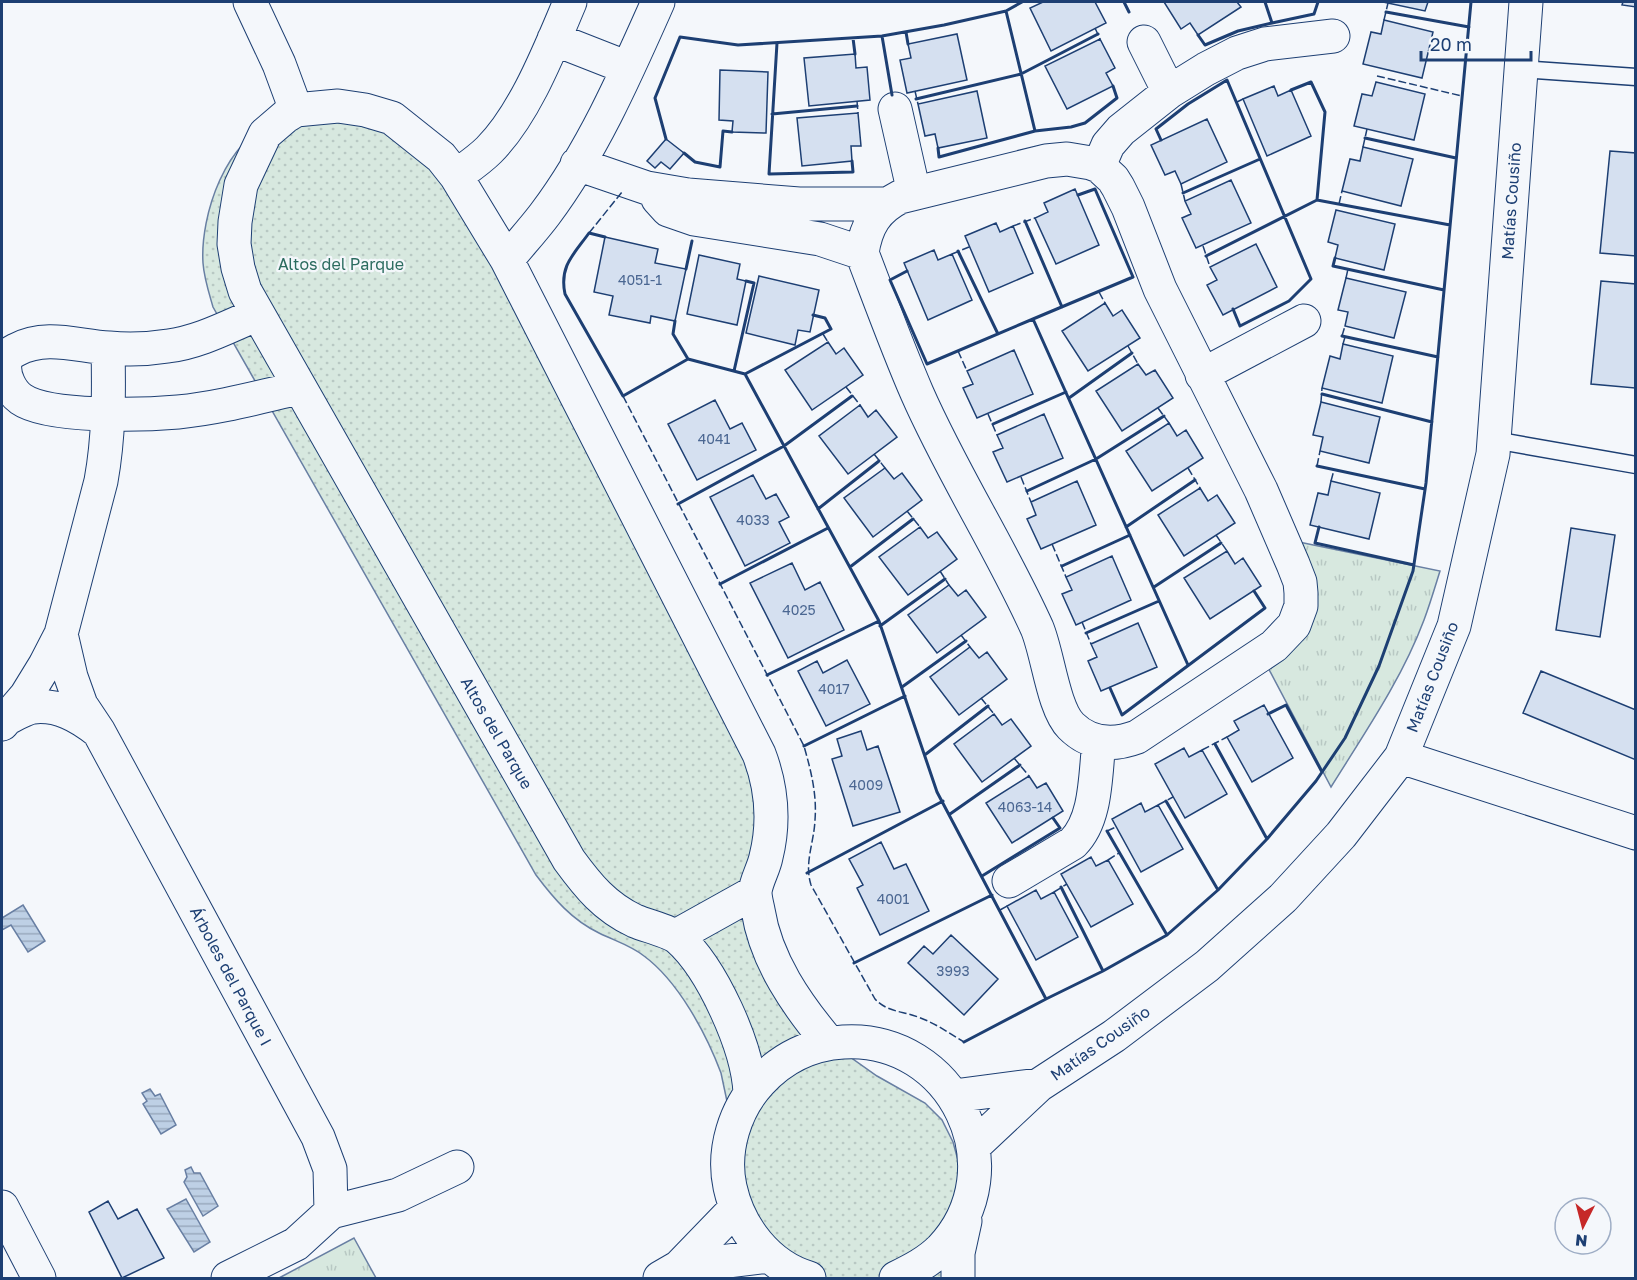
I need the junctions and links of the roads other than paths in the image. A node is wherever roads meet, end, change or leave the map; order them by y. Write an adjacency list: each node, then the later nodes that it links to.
1 (250, 2): 13 (street)
2 (570, 2): 6 (street)
3 (658, 2): 8 (street)
4 (1526, 2): 9 (street, Matías Cousiño)
5 (1333, 36): 11 (street)
6 (554, 39): 8 (street); 16 (street)
7 (1144, 42): 11 (street)
8 (628, 68): 14 (street)
9 (1521, 69): 10 (lane); 28 (street, Matías Cousiño)
10 (1635, 78)
11 (1168, 92): 15 (street)
12 (895, 108): 17 (street)
13 (296, 110): 16 (street); 21 (street, Altos del Parque)
14 (577, 164): 18 (street); 20 (street)
15 (1100, 166): 17 (street); 25 (street)
16 (456, 176): 20 (street)
17 (900, 198): 18 (street); 19 (street)
18 (742, 214): 19 (street)
19 (862, 253): 33 (street)
20 (507, 260): 37 (street)
21 (258, 314): 23 (street); 26 (street, Altos del Parque)
22 (1304, 321): 25 (street)
23 (108, 348): 24 (street); 27 (street, Árboles del Parque I)
24 (3, 360): 27 (street)
25 (1202, 375): 33 (street)
26 (299, 388): 27 (street); 38 (street, Altos del Parque)
27 (109, 414): 30 (street, Árboles del Parque I)
28 (1494, 440): 29 (lane); 34 (street, Matías Cousiño)
29 (1635, 465)
30 (61, 634): 31 (street, Árboles del Parque I); 32 (street, Árboles del Parque I)
31 (4, 721): 32 (street)
32 (99, 732): 48 (street, Árboles del Parque I)
33 (1099, 742): 36 (street)
34 (1401, 757): 35 (street); 40 (street, Matías Cousiño)
35 (1635, 833)
36 (1009, 881)
37 (755, 892): 38 (street); 39 (street)
38 (676, 936): 41 (street, Altos del Parque)
39 (829, 1043): 41 (street); 42 (street)
40 (1039, 1085): 42 (street, Matías Cousiño); 43 (street, Matías Cousiño)
41 (750, 1093): 47 (street)
42 (954, 1096): 43 (street)
43 (974, 1146): 45 (street)
44 (457, 1167): 48 (street)
45 (970, 1199): 54 (street); 55 (street)
46 (2, 1207): 51 (street)
47 (736, 1208): 49 (street); 50 (street)
48 (331, 1212): 52 (street)
49 (769, 1256): 50 (street); 53 (street)
50 (670, 1273)
51 (39, 1278)
52 (228, 1278)
53 (809, 1278)
54 (896, 1278)
55 (958, 1278)

